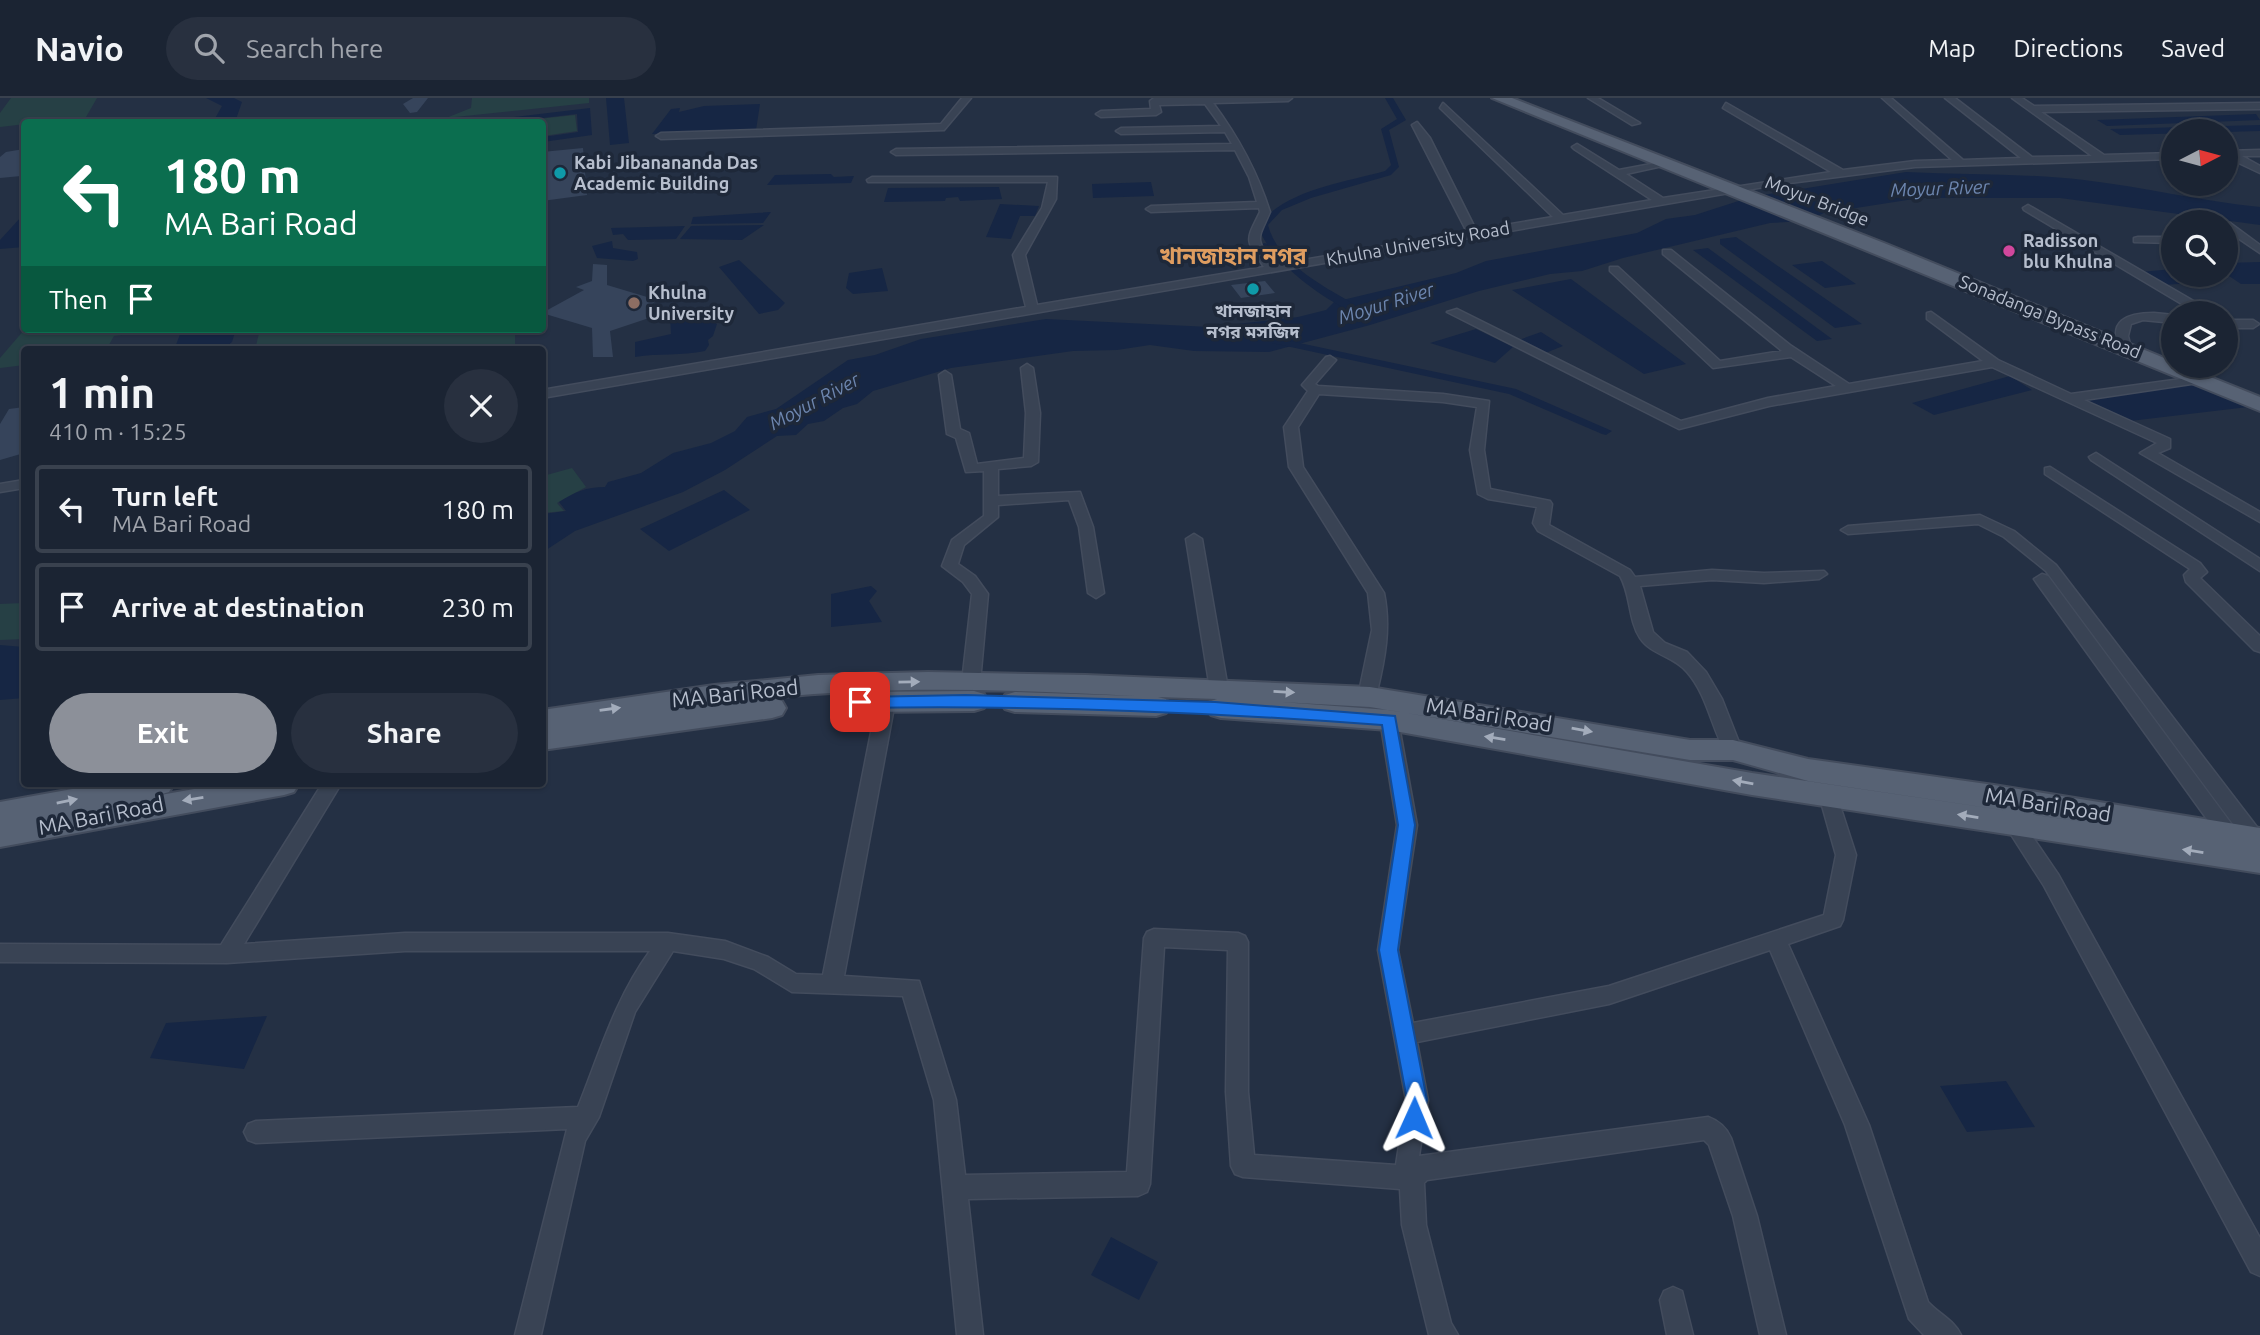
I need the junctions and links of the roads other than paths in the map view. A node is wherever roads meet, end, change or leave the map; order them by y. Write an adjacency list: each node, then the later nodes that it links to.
1 (967, 98): 19 (street)
2 (1289, 98): 8 (street)
3 (1592, 98): 15 (street)
4 (1886, 98): 30 (street)
5 (1949, 98): 28 (street)
6 (2016, 98): 13 (street)
7 (1507, 99): 29 (main road, Moyur Bridge)
8 (1205, 100): 9 (street); 17 (street)
9 (1154, 101): 14 (street)
10 (1443, 106): 40 (street)
11 (1726, 106): 33 (street)
12 (2260, 106): 13 (street)
13 (2031, 108): 26 (street)
14 (1101, 114)
15 (1635, 123)
16 (1417, 125): 42 (street)
17 (1226, 129): 18 (street); 20 (street)
18 (1121, 131)
19 (661, 136)
20 (1237, 147): 22 (street); 37 (street)
21 (1577, 147): 32 (street)
22 (896, 152)
23 (2260, 153): 24 (street)
24 (2238, 154)
25 (2161, 156): 26 (street, Khulna University Road)
26 (2102, 158): 28 (street, Khulna University Road)
27 (2238, 159): 31 (street)
28 (2031, 161): 30 (street, Khulna University Road)
29 (1664, 163): 32 (street); 35 (main road, Moyur Bridge)
30 (1961, 163): 33 (street, Khulna University Road)
31 (2260, 170)
32 (1618, 173): 36 (street)
33 (1844, 175): 35 (street, Khulna University Road)
34 (872, 180): 53 (street)
35 (1735, 192): 36 (street, Khulna University Road); 47 (main road, Moyur Bridge)
36 (1660, 201): 40 (street, Khulna University Road)
37 (1262, 205): 39 (street); 50 (street)
38 (2028, 208): 52 (street)
39 (1151, 209)
40 (1561, 219): 42 (street, Khulna University Road)
41 (2238, 234): 44 (street)
42 (1474, 235): 50 (street, Khulna University Road)
43 (2238, 239): 44 (street)
44 (2244, 239): 48 (street)
45 (2138, 240): 46 (street)
46 (2161, 240)
47 (1878, 247): 59 (main road, Sonadanga Bypass Road)
48 (2260, 250)
49 (1667, 252): 60 (street)
50 (1271, 268): 53 (street, Khulna University Road)
51 (1614, 270): 60 (street)
52 (2185, 301)
53 (1032, 308): 68 (street, Khulna University Road)
54 (1453, 312): 66 (street)
55 (1931, 316): 62 (street)
56 (2161, 318): 59 (street)
57 (2238, 324): 58 (street)
58 (2253, 324)
59 (2125, 348): 65 (main road, Sonadanga Bypass Road)
60 (1793, 353): 66 (street)
61 (1330, 360): 67 (street)
62 (1994, 363): 66 (street); 69 (street)
63 (1027, 368): 72 (street)
64 (945, 375): 72 (street)
65 (2198, 379): 69 (street); 70 (main road, Sonadanga Bypass Road)
66 (1848, 389)
67 (1315, 390): 83 (street); 89 (street)
68 (546, 393)
69 (2068, 398): 77 (street)
70 (2260, 405)
71 (2096, 457): 80 (street)
72 (991, 466): 76 (street)
73 (2050, 471): 86 (street)
74 (21, 484): 75 (street)
75 (0, 488)
76 (990, 501): 84 (street); 87 (street)
77 (2260, 518)
78 (1848, 530): 85 (street)
79 (1194, 539): 88 (street)
80 (2260, 566)
81 (1819, 574): 83 (street)
82 (2042, 579): 85 (street)
83 (1632, 582): 94 (street)
84 (1096, 593)
85 (2068, 603): 102 (street); 102 (street)
86 (2260, 646)
87 (971, 682): 88 (main road, MA Bari Road); 91 (main road, MA Bari Road, one-way to 87)
88 (1219, 689): 89 (main road, MA Bari Road, one-way to 89)
89 (1370, 697): 94 (main road, MA Bari Road, one-way to 94)
90 (886, 702): 92 (main road, MA Bari Road); 93 (main road, MA Bari Road); 107 (street)
91 (546, 719)
92 (1389, 720): 98 (main road, MA Bari Road, one-way to 92); 108 (street)
93 (546, 739)
94 (1733, 750): 102 (main road, MA Bari Road)
95 (143, 787): 99 (main road, MA Bari Road, one-way to 95)
96 (267, 787): 101 (main road, MA Bari Road, one-way to 101)
97 (330, 787): 105 (street)
98 (1828, 795): 100 (main road, MA Bari Road, one-way to 98); 103 (street)
99 (0, 814)
100 (2012, 822): 102 (main road, MA Bari Road, one-way to 100); 113 (street)
101 (0, 835)
102 (2251, 844)
103 (1776, 941): 108 (street); 120 (street)
104 (668, 942): 105 (street); 107 (street); 109 (street)
105 (227, 954): 106 (street)
106 (3, 958)
107 (832, 984): 112 (street)
108 (1406, 1034): 111 (street)
109 (587, 1117): 110 (street); 115 (street)
110 (256, 1132)
111 (1411, 1179): 112 (street); 117 (street); 119 (street)
112 (954, 1187): 116 (street)
113 (2260, 1263)
114 (1673, 1300): 118 (street)
115 (528, 1335)
116 (970, 1335)
117 (1446, 1335)
118 (1680, 1335)
119 (1773, 1335)
120 (1948, 1335)

